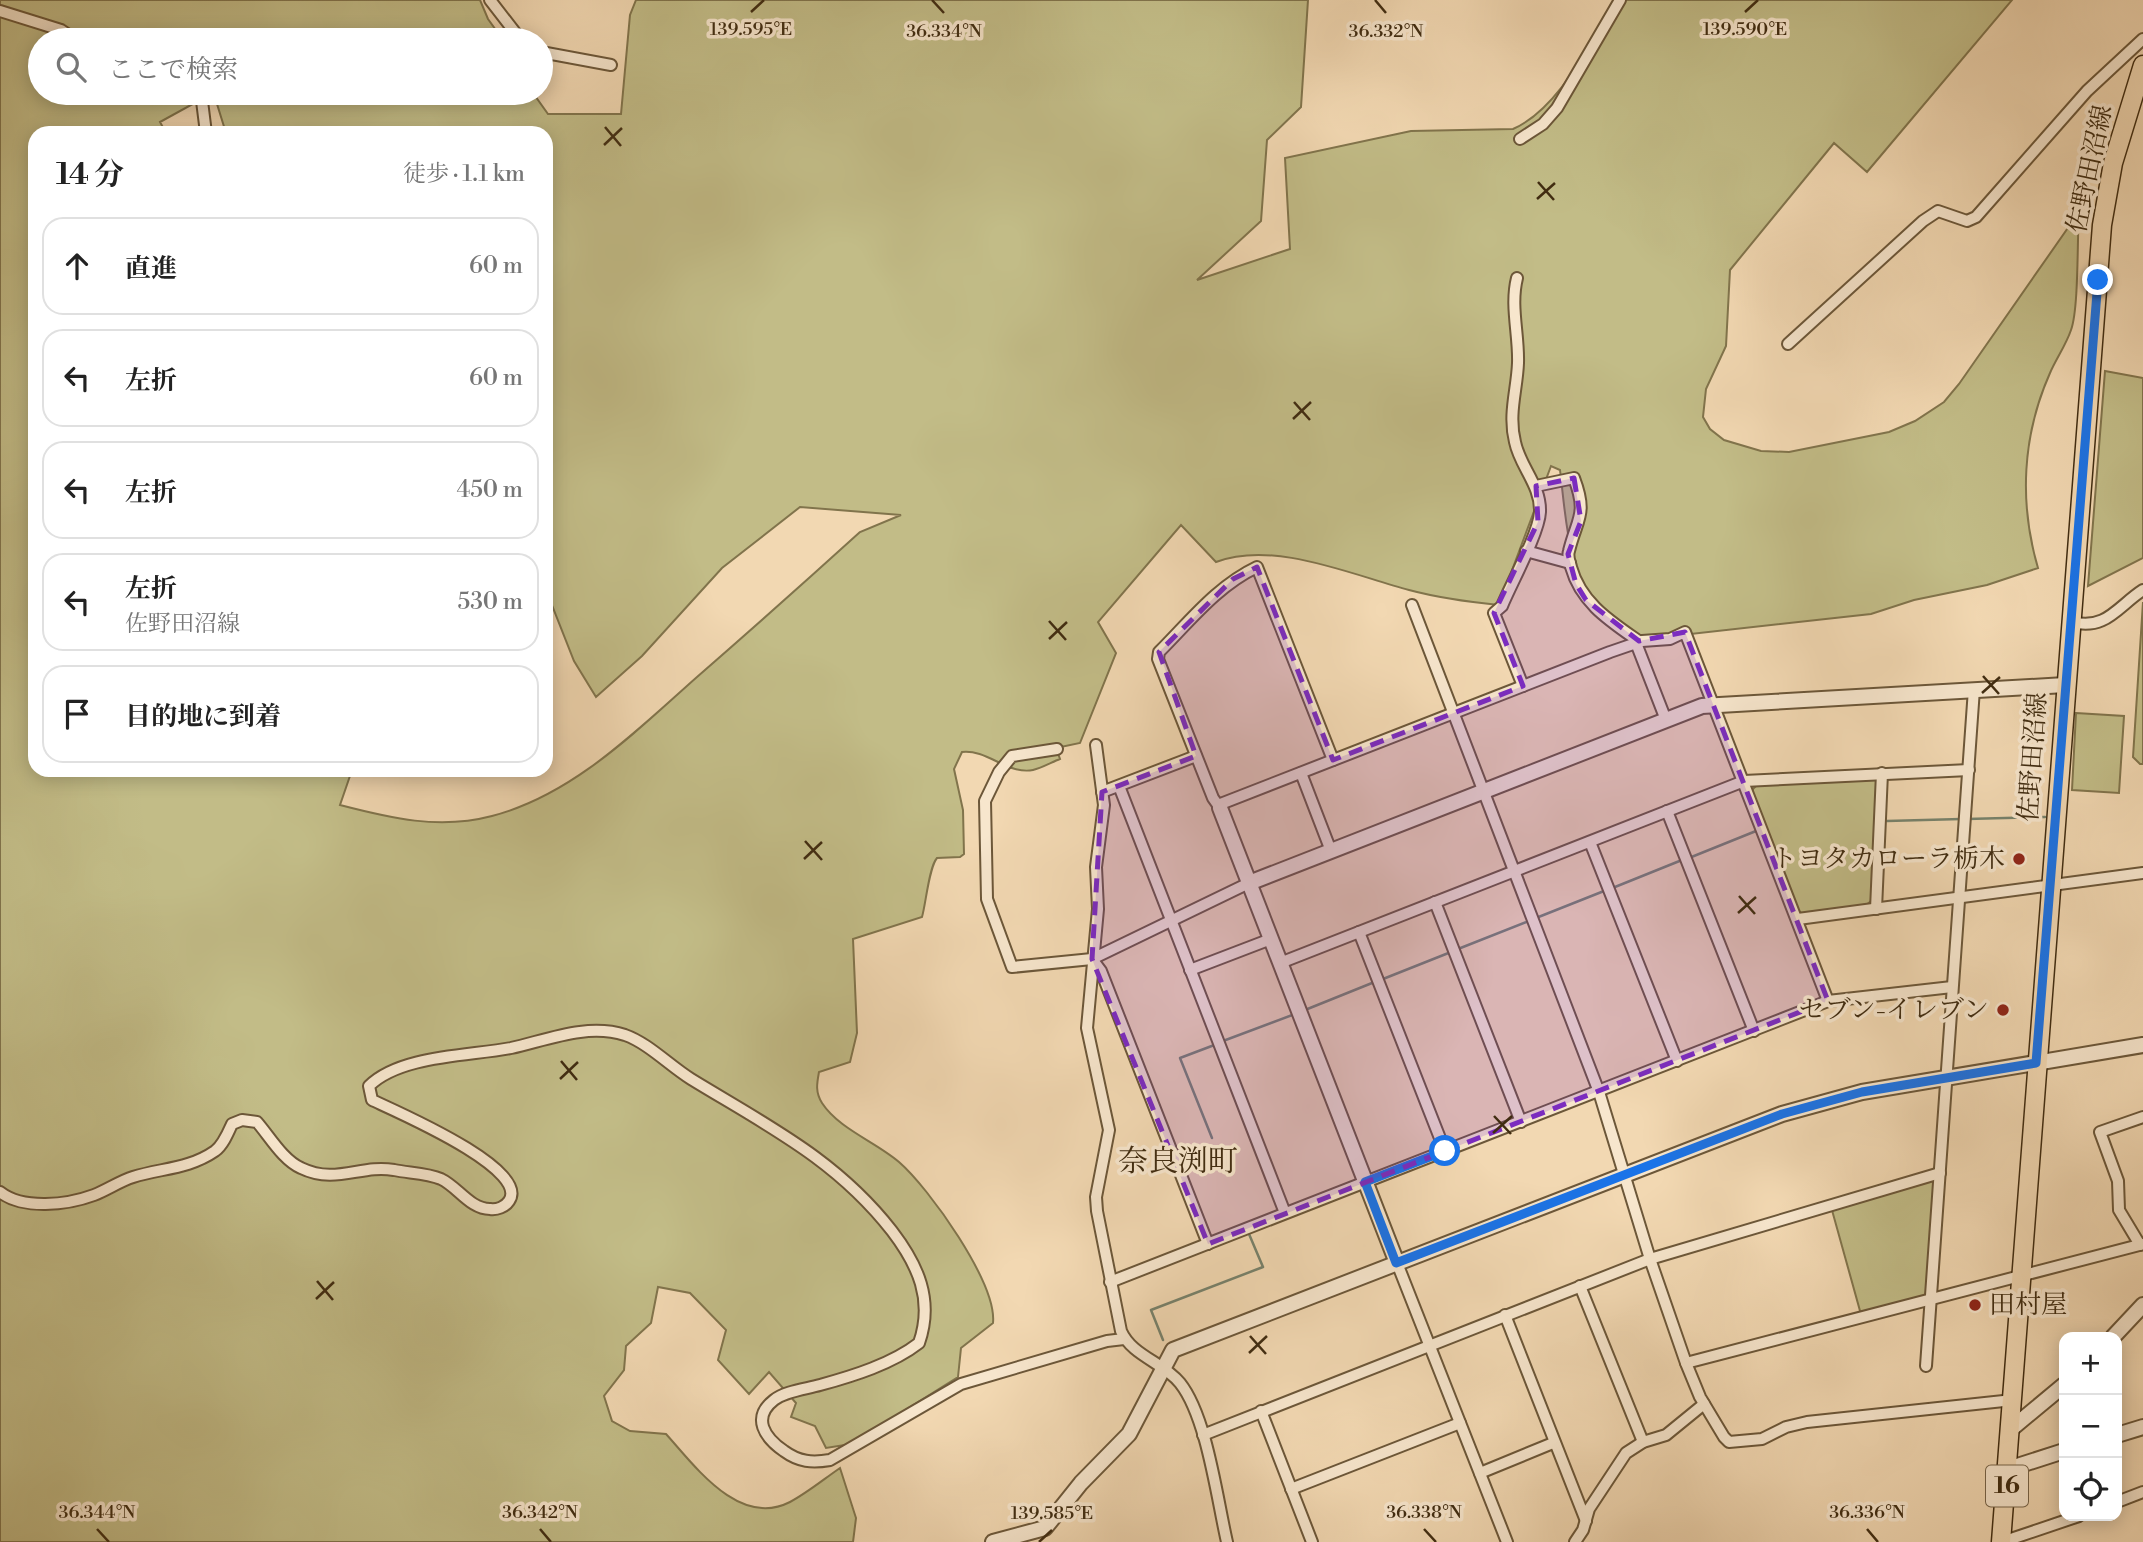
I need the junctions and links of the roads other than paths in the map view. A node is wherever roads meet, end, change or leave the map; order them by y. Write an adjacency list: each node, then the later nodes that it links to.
1 (490, 0): 5 (street)
2 (1620, 0): 12 (street)
3 (0, 11): 4 (street)
4 (55, 28)
5 (512, 28)
6 (2143, 40): 14 (street)
7 (553, 54): 8 (street)
8 (611, 65)
9 (2143, 65): 20 (main road, 佐野田沼線 / 16)
10 (202, 105): 11 (street)
11 (205, 126)
12 (1520, 139)
13 (1517, 278): 15 (street)
14 (1788, 344)
15 (1536, 486): 16 (street); 17 (street)
16 (1526, 551): 17 (street); 23 (street)
17 (1570, 563): 21 (street)
18 (2143, 590): 20 (street)
19 (1412, 605): 26 (street)
20 (2072, 622): 22 (main road, 佐野田沼線 / 16)
21 (1638, 642): 23 (street); 25 (street); 27 (street)
22 (2065, 685): 24 (street); 46 (main road, 佐野田沼線 / 16)
23 (1523, 686): 26 (street)
24 (1973, 689): 25 (street); 32 (street)
25 (1713, 704): 27 (street); 35 (street)
26 (1452, 714): 31 (street); 38 (street)
27 (1666, 720): 38 (street)
28 (1096, 745): 37 (street)
29 (1057, 749): 54 (street)
30 (1196, 756): 31 (street); 36 (street); 39 (street)
31 (1333, 760): 34 (street)
32 (1969, 770): 33 (street); 47 (street)
33 (1882, 772): 35 (street); 49 (street)
34 (1301, 773): 39 (street); 42 (street)
35 (1744, 781): 40 (street); 50 (street)
36 (1119, 786): 37 (street); 51 (street)
37 (1102, 792): 54 (street)
38 (1482, 792): 42 (street); 43 (street)
39 (1219, 807): 45 (street)
40 (1667, 811): 41 (street); 59 (street)
41 (1590, 842): 43 (street); 61 (street)
42 (1331, 850): 45 (street)
43 (1513, 872): 48 (street); 64 (street)
44 (2143, 873): 46 (street)
45 (1249, 883): 51 (street); 53 (street)
46 (2050, 888): 47 (street); 62 (main road, 佐野田沼線 / 16)
47 (1959, 900): 49 (street); 57 (street)
48 (1435, 902): 52 (street); 66 (street)
49 (1877, 909): 50 (street)
50 (1798, 919): 58 (street)
51 (1171, 920): 54 (street); 56 (street)
52 (1359, 932): 55 (street); 67 (street)
53 (1270, 939): 55 (street); 56 (street)
54 (1092, 959): 73 (street); 78 (street)
55 (1280, 963): 70 (street)
56 (1190, 970): 72 (street)
57 (1952, 987): 58 (street); 63 (street)
58 (1828, 1001): 59 (street)
59 (1754, 1031): 61 (street)
60 (2143, 1045): 62 (street)
61 (1677, 1061): 64 (street)
62 (2036, 1063): 63 (street); 77 (main road, 佐野田沼線 / 16)
63 (1947, 1077): 68 (street); 69 (street)
64 (1599, 1092): 66 (street); 68 (street)
65 (2143, 1117): 74 (street)
66 (1521, 1122): 67 (street)
67 (1445, 1151): 70 (street)
68 (1625, 1173): 75 (street); 76 (street)
69 (1940, 1173): 75 (street); 80 (street)
70 (1365, 1182): 72 (street); 76 (street)
71 (0, 1192): 84 (street)
72 (1285, 1213): 73 (street)
73 (1208, 1244): 78 (street)
74 (2142, 1245): 77 (street)
75 (1650, 1259): 79 (street); 86 (street)
76 (1396, 1263): 85 (street); 88 (street)
77 (2021, 1277): 80 (street); 90 (main road, 佐野田沼線 / 16)
78 (1110, 1282): 84 (street)
79 (1580, 1286): 82 (street); 98 (street)
80 (1931, 1299): 86 (street); 87 (street)
81 (2143, 1304): 83 (street)
82 (1505, 1315): 85 (street); 99 (street)
83 (2118, 1332)
84 (1124, 1339): 88 (street)
85 (1429, 1345): 92 (street); 93 (street)
86 (1686, 1363): 91 (street)
87 (1926, 1366)
88 (1161, 1367): 97 (street); 108 (street)
89 (2059, 1389): 95 (street)
90 (2013, 1400): 91 (street); 95 (main road, 佐野田沼線 / 16)
91 (1704, 1404): 98 (street)
92 (1261, 1411): 97 (street); 103 (street)
93 (1460, 1423): 102 (street); 103 (street)
94 (2143, 1427): 96 (street)
95 (2011, 1429): 101 (main road, 佐野田沼線 / 16)
96 (2122, 1433)
97 (1203, 1435): 109 (street)
98 (1643, 1442): 106 (street)
99 (1553, 1443): 102 (street); 106 (street)
100 (2059, 1453): 101 (street)
101 (2008, 1469): 113 (main road, 佐野田沼線 / 16)
102 (1480, 1474): 111 (street)
103 (1291, 1489): 110 (street)
104 (2143, 1492): 105 (street)
105 (2122, 1500)
106 (1586, 1521): 112 (street)
107 (2064, 1521): 113 (street)
108 (993, 1542)
109 (1227, 1542)
110 (1312, 1542)
111 (1507, 1542)
112 (1575, 1542)
113 (2002, 1542)

